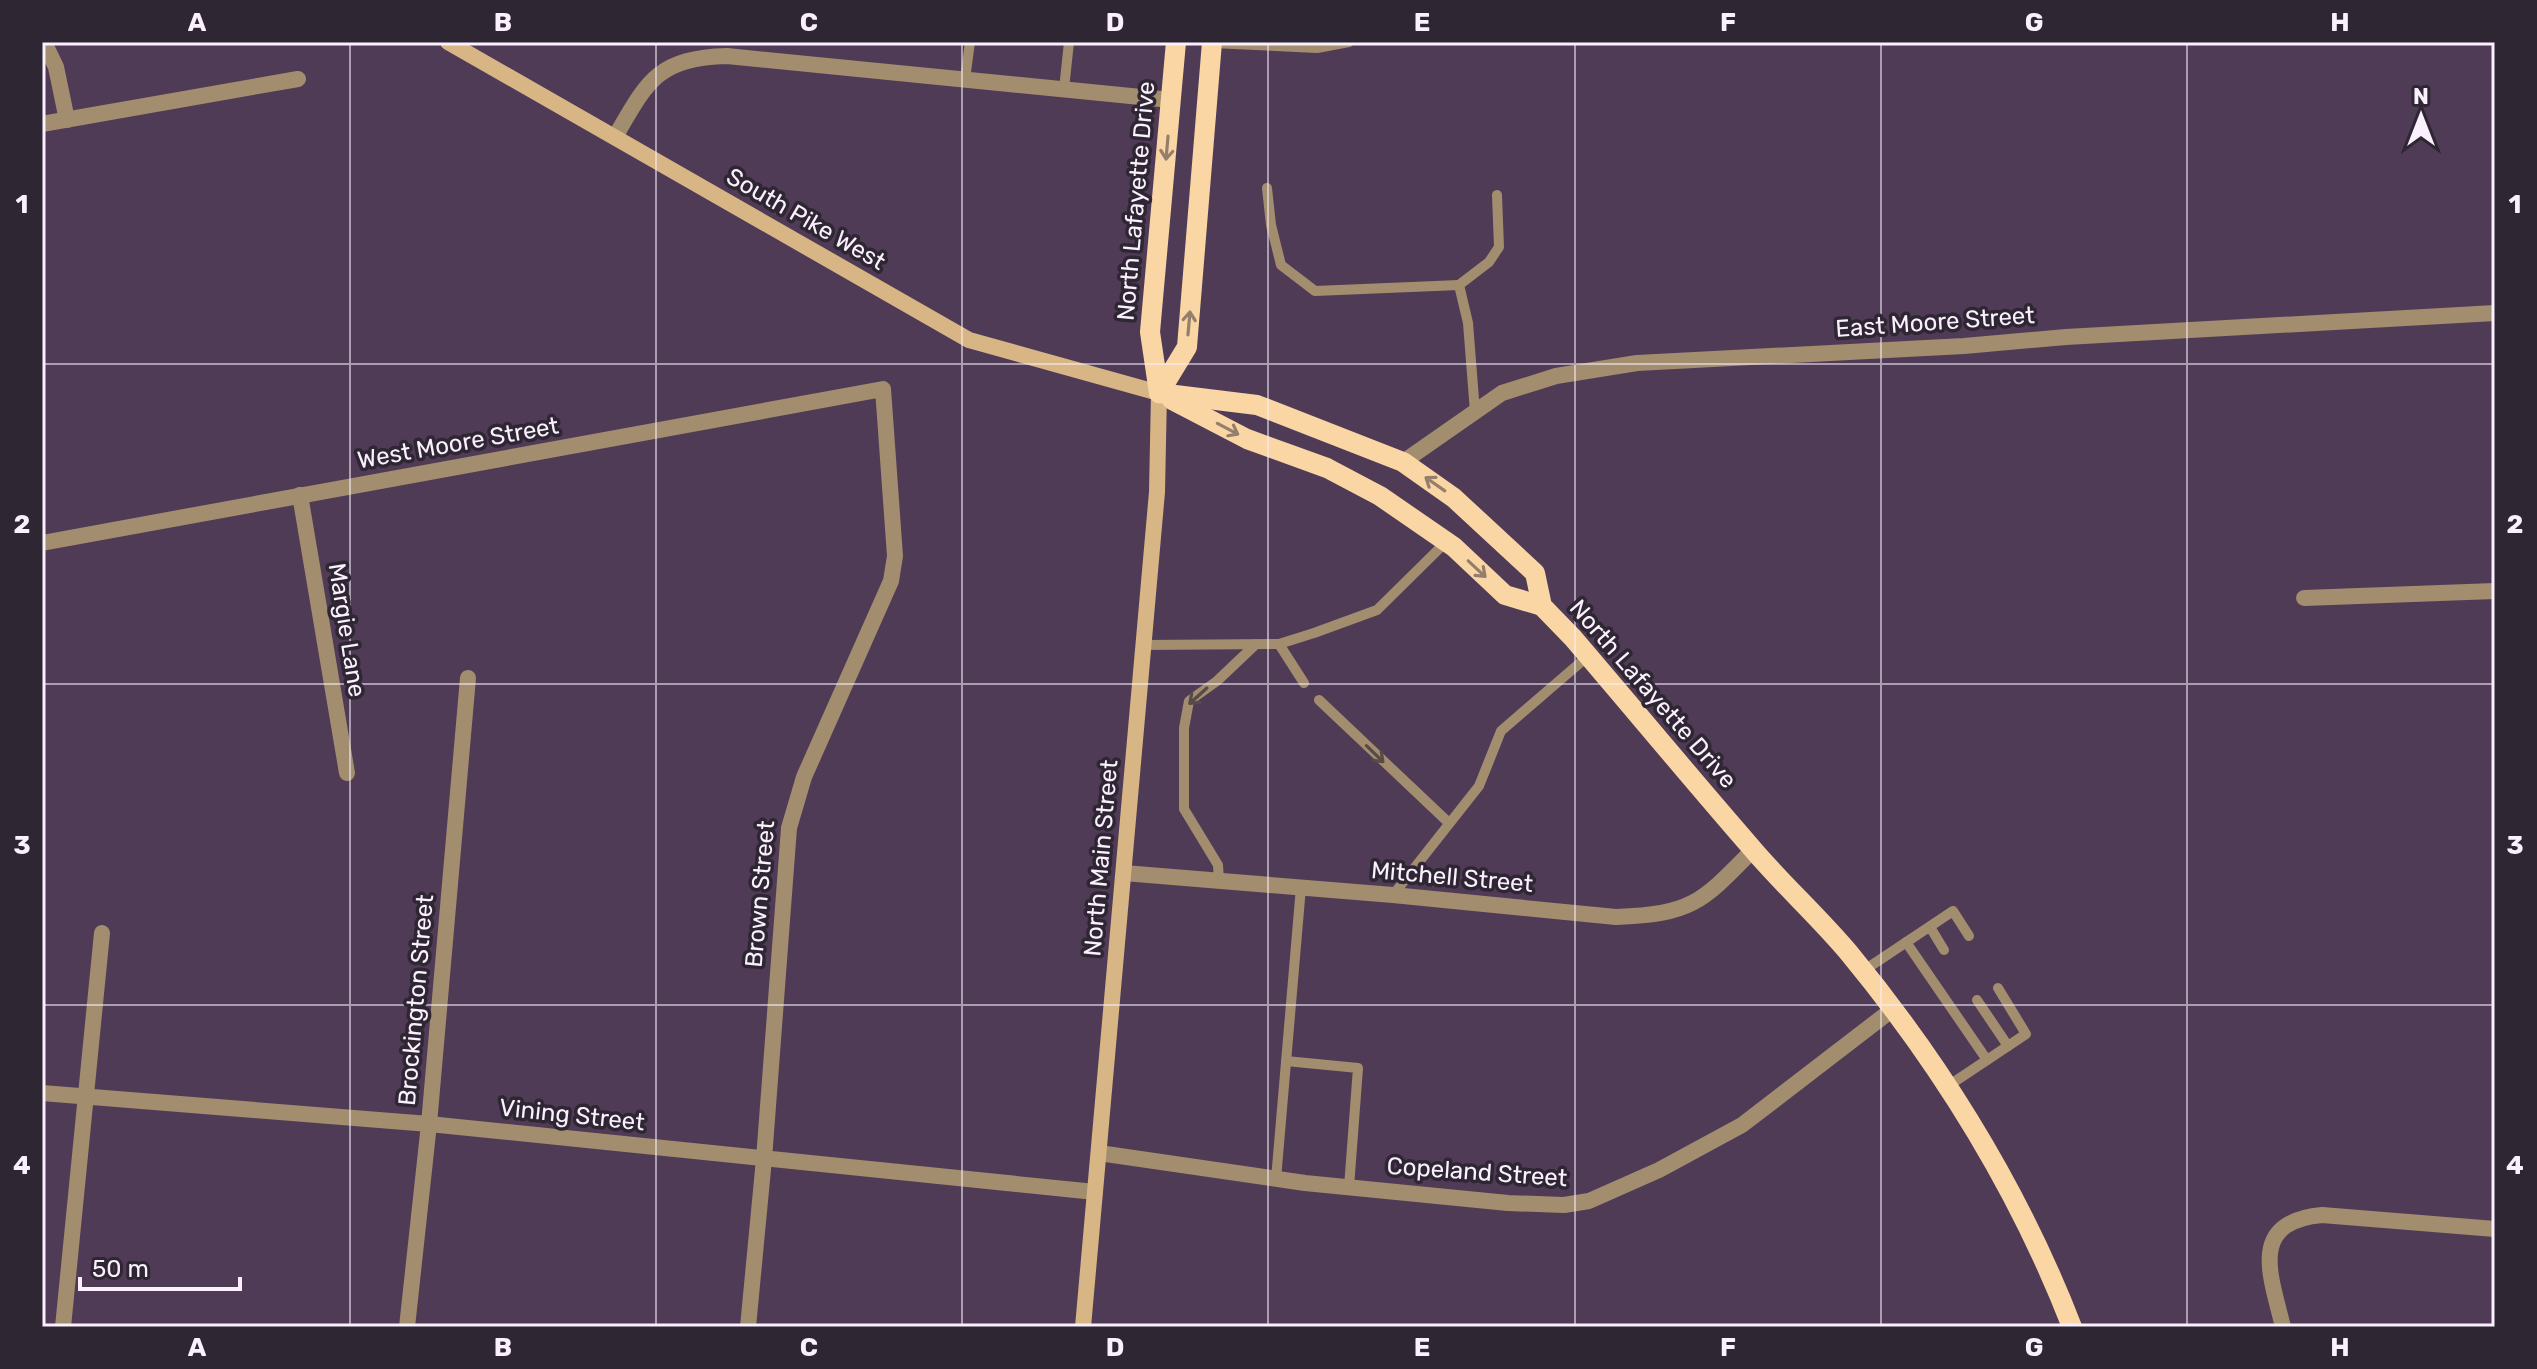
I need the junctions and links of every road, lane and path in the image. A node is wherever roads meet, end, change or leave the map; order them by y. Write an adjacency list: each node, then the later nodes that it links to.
1 (44, 42): 13 (street)
2 (448, 42): 15 (main road, South Pike West)
3 (970, 42): 10 (lane)
4 (1069, 42): 11 (lane)
5 (1176, 42): 12 (main road, North Lafayette Drive)
6 (1349, 42): 8 (lane)
7 (1212, 43): 8 (lane); 21 (main road, one-way to 7)
8 (1267, 44)
9 (298, 79): 13 (street)
10 (965, 79): 11 (street); 15 (street)
11 (1064, 89): 12 (street)
12 (1171, 100): 21 (main road, North Lafayette Drive, one-way to 21)
13 (67, 120): 14 (street)
14 (42, 124)
15 (615, 137): 21 (main road, South Pike West)
16 (1267, 188): 18 (lane)
17 (1497, 195): 18 (lane)
18 (1459, 285): 22 (lane)
19 (2495, 313): 22 (street, East Moore Street)
20 (883, 389): 24 (street, West Moore Street); 61 (street, Brown Street)
21 (1159, 393): 23 (main road, North Lafayette Drive); 25 (main road, one-way to 25); 32 (main road, North Main Street)
22 (1475, 412): 23 (street, East Moore Street)
23 (1403, 462): 29 (main road, North Lafayette Drive, one-way to 23)
24 (300, 495): 26 (street, West Moore Street); 37 (street, Margie Lane)
25 (1446, 542): 29 (main road, one-way to 29); 31 (lane)
26 (42, 543)
27 (2495, 591): 28 (street)
28 (2304, 598)
29 (1542, 606): 33 (main road, North Lafayette Drive)
30 (1256, 644): 31 (lane); 32 (lane); 41 (lane, one-way to 41)
31 (1279, 644): 35 (lane)
32 (1144, 645): 40 (main road, North Main Street)
33 (1588, 656): 38 (lane); 39 (main road, North Lafayette Drive)
34 (468, 678): 59 (street, Brockington Street)
35 (1304, 683)
36 (1319, 700): 38 (lane, one-way to 38)
37 (347, 773)
38 (1449, 823): 43 (lane)
39 (1753, 850): 43 (street, Mitchell Street); 49 (main road, North Lafayette Drive)
40 (1124, 873): 41 (street, Mitchell Street); 60 (main road, North Main Street)
41 (1219, 881): 42 (street, Mitchell Street)
42 (1301, 887): 43 (street, Mitchell Street); 55 (lane)
43 (1393, 895)
44 (1930, 927): 46 (lane); 47 (lane); 48 (lane)
45 (102, 933): 58 (street)
46 (1969, 936)
47 (1906, 942): 49 (lane); 54 (lane)
48 (1944, 950)
49 (1863, 971): 52 (main road, North Lafayette Drive)
50 (1998, 988): 53 (lane)
51 (1977, 1000): 53 (lane)
52 (1893, 1009): 56 (main road, North Lafayette Drive); 63 (street, Copeland Street)
53 (2008, 1046): 54 (lane)
54 (1987, 1060): 56 (lane)
55 (1286, 1061): 62 (lane); 63 (lane)
56 (1948, 1086): 70 (main road, North Lafayette Drive)
57 (42, 1093): 58 (street, Vining Street)
58 (85, 1097): 59 (street, Vining Street); 66 (street)
59 (429, 1124): 61 (street, Vining Street); 67 (street, Brockington Street)
60 (1099, 1153): 62 (street, Copeland Street); 64 (main road, North Main Street)
61 (764, 1159): 64 (street, Vining Street); 68 (street, Brown Street)
62 (1276, 1179): 63 (street, Copeland Street)
63 (1349, 1187)
64 (1095, 1192): 69 (main road, North Main Street)
65 (2495, 1229): 71 (street)
66 (63, 1327)
67 (407, 1327)
68 (748, 1327)
69 (1083, 1327)
70 (2072, 1327)
71 (2283, 1327)

